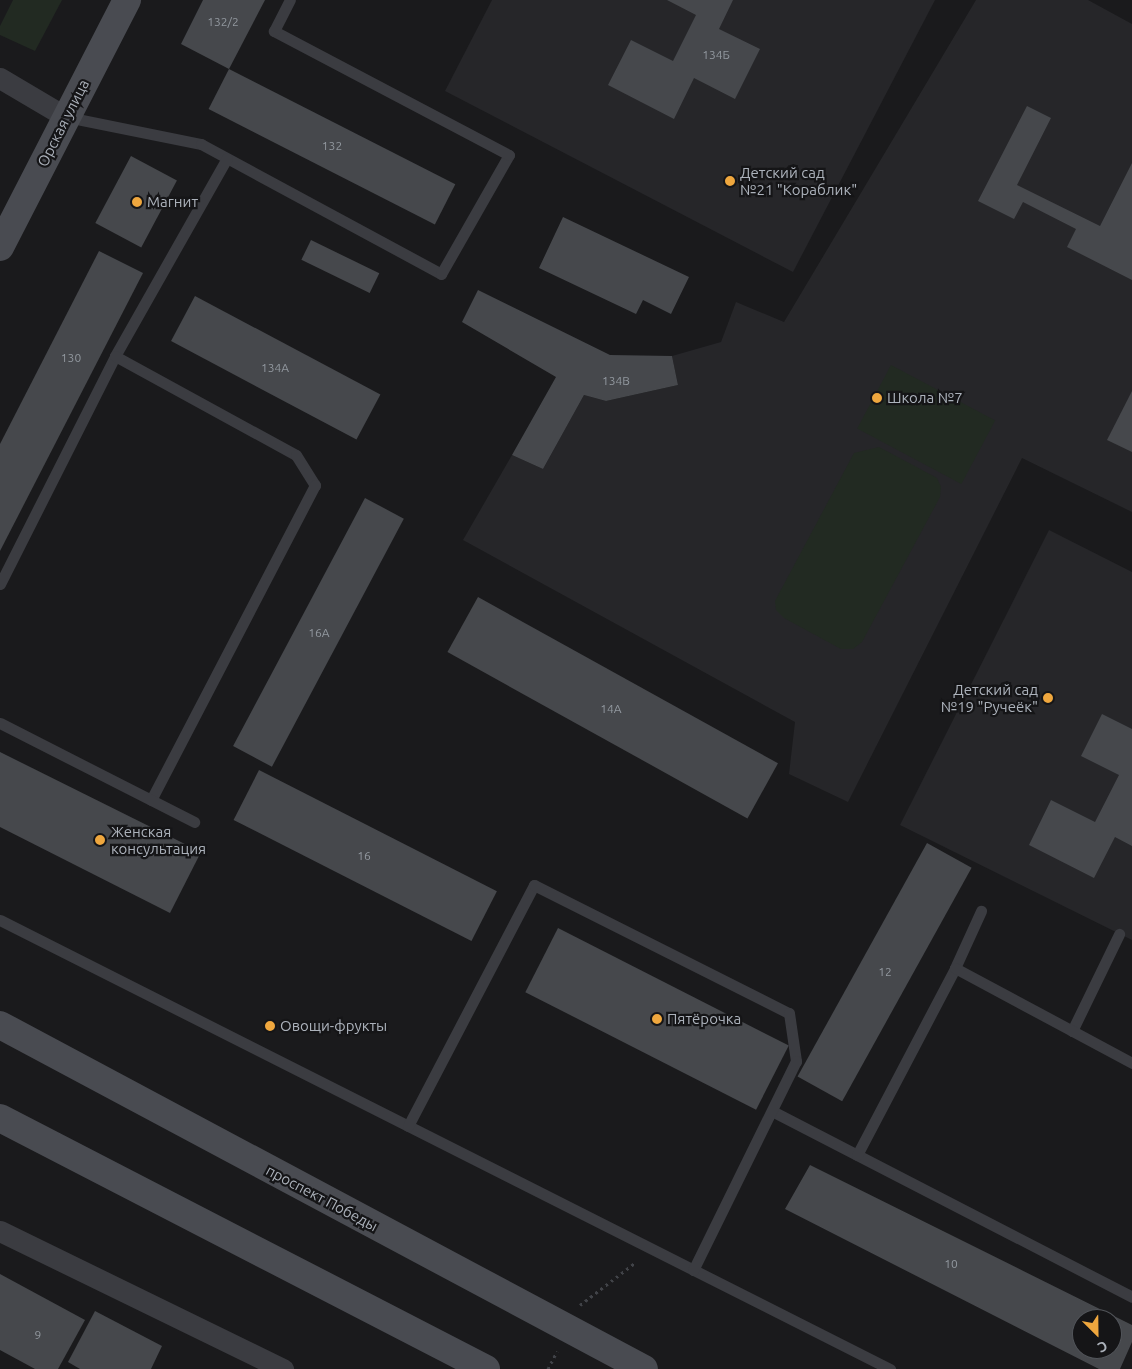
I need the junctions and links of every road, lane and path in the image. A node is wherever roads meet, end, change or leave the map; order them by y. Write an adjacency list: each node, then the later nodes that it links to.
1 (127, 0): 4 (main road, Орская улица)
2 (290, 0): 5 (lane)
3 (0, 78): 4 (street)
4 (66, 117): 5 (lane); 6 (main road, Орская улица)
5 (227, 158): 7 (lane)
6 (0, 247)
7 (115, 356): 8 (lane); 10 (lane)
8 (0, 584)
9 (0, 723): 10 (lane)
10 (152, 800): 11 (lane)
11 (194, 822)
12 (981, 911): 15 (lane)
13 (0, 920): 21 (lane)
14 (1119, 934): 17 (lane)
15 (955, 968): 17 (lane); 22 (lane)
16 (0, 1025): 27 (main road, проспект Победы)
17 (1072, 1031): 18 (lane)
18 (1132, 1063)
19 (772, 1112): 21 (lane); 22 (lane); 25 (lane)
20 (0, 1118): 29 (main road)
21 (408, 1126): 24 (lane)
22 (857, 1155): 26 (lane)
23 (0, 1231): 28 (street)
24 (652, 1249): 25 (lane); 27 (path)
25 (693, 1270): 32 (lane)
26 (1132, 1297)
27 (567, 1330): 30 (path); 31 (main road, проспект Победы)
28 (283, 1369)
29 (486, 1369)
30 (548, 1369)
31 (644, 1369)
32 (890, 1369)

